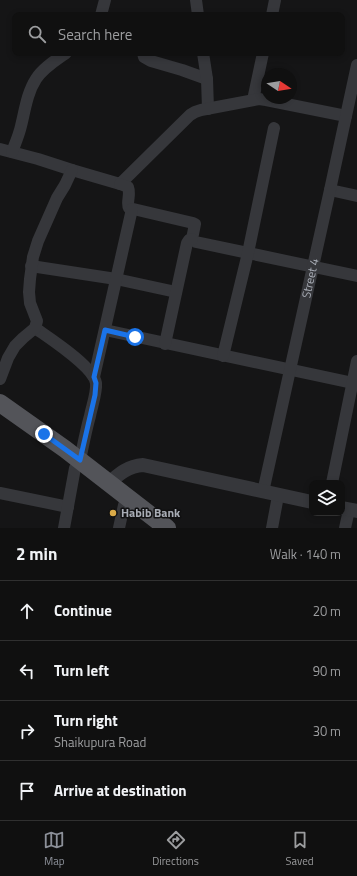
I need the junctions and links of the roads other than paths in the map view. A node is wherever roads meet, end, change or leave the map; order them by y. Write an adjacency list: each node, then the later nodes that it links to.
1 (105, 0): 4 (street)
2 (196, 0): 5 (street)
3 (275, 0): 6 (street)
4 (102, 12)
5 (198, 12)
6 (273, 12)
7 (62, 56): 18 (street)
8 (144, 56): 12 (street)
9 (203, 56): 12 (street)
10 (263, 56): 13 (street)
11 (357, 64): 15 (street, Street 4)
12 (207, 79): 14 (street)
13 (253, 100): 14 (street); 15 (street)
14 (208, 109): 20 (street)
15 (346, 116): 21 (street, Street 4)
16 (274, 128): 25 (street)
17 (0, 149): 18 (street)
18 (12, 152): 19 (street)
19 (72, 170): 20 (street); 26 (street)
20 (120, 184): 23 (street)
21 (330, 190): 22 (street); 27 (street, Street 4)
22 (357, 196)
23 (132, 209): 24 (street); 29 (street)
24 (192, 239): 25 (street); 30 (street)
25 (248, 253): 27 (street); 34 (street)
26 (31, 266): 29 (street); 31 (street)
27 (313, 266): 28 (street); 36 (street, Street 4)
28 (357, 276)
29 (116, 279): 30 (street); 32 (street)
30 (176, 292): 33 (street)
31 (35, 328): 37 (street); 38 (street)
32 (105, 330): 33 (street); 37 (street)
33 (166, 344): 34 (street)
34 (223, 356): 36 (street)
35 (357, 361): 39 (street)
36 (290, 370): 39 (street); 45 (street, Street 4)
37 (94, 377): 42 (street)
38 (0, 379)
39 (355, 384): 43 (street)
40 (0, 403): 42 (main road)
41 (0, 413): 42 (main road)
42 (78, 464): 44 (main road); 49 (main road); 50 (street)
43 (333, 480)
44 (109, 483): 45 (street); 55 (main road)
45 (263, 492): 47 (street)
46 (0, 494): 50 (street)
47 (278, 496): 48 (street); 56 (street)
48 (309, 501)
49 (124, 505): 53 (street); 54 (main road)
50 (68, 507): 52 (street)
51 (349, 510): 57 (street)
52 (64, 528)
53 (119, 528)
54 (153, 528)
55 (167, 528)
56 (272, 528)
57 (345, 528)

